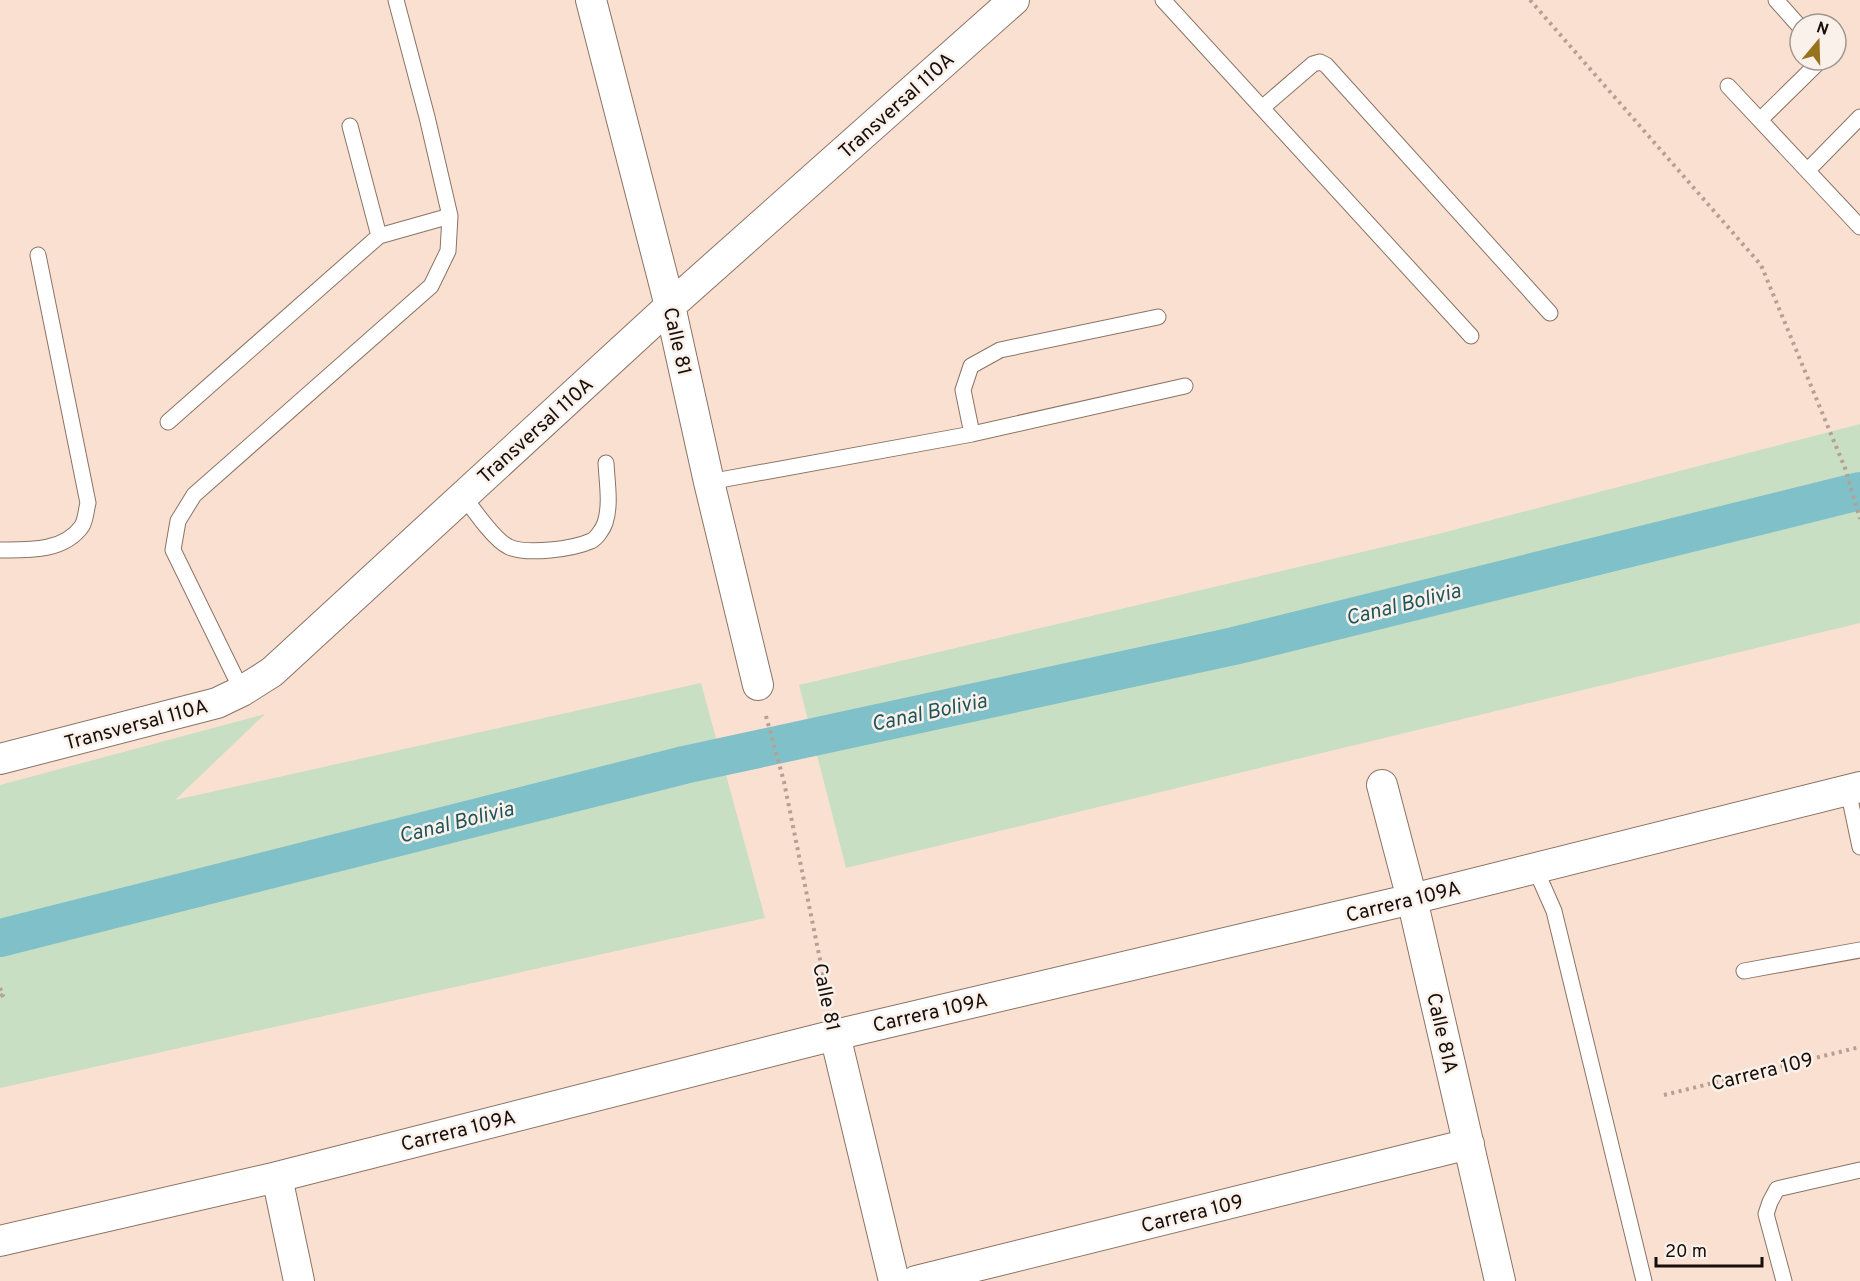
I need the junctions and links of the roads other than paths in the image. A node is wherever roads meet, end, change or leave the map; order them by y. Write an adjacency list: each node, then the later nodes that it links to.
1 (396, 0): 14 (lane)
2 (591, 0): 18 (street, Calle 81)
3 (1014, 0): 18 (street, Transversal 110A)
4 (1163, 0): 9 (lane)
5 (1776, 0): 6 (lane)
6 (1788, 14)
7 (1809, 72): 11 (lane)
8 (1728, 86): 11 (lane)
9 (1262, 108): 19 (lane); 21 (lane)
10 (1860, 117): 13 (lane)
11 (1760, 120): 13 (lane)
12 (350, 126): 16 (lane)
13 (1808, 170): 15 (lane)
14 (450, 216): 16 (lane); 29 (lane)
15 (1859, 224)
16 (379, 236): 23 (lane)
17 (38, 255): 28 (lane)
18 (670, 306): 26 (street, Calle 81); 27 (street, Transversal 110A)
19 (1550, 313)
20 (1158, 317): 24 (lane)
21 (1471, 336)
22 (1185, 386): 24 (lane)
23 (168, 422)
24 (972, 434): 26 (lane)
25 (606, 463): 27 (lane)
26 (709, 482): 30 (street, Calle 81)
27 (463, 495): 29 (street, Transversal 110A)
28 (0, 550)
29 (242, 692): 31 (street, Transversal 110A)
30 (762, 698)
31 (0, 759)
32 (1382, 785): 36 (street, Calle 81A)
33 (1854, 788): 34 (lane); 35 (street, Carrera 109A)
34 (1860, 848)
35 (1535, 868): 36 (street, Carrera 109A); 48 (lane)
36 (1412, 899): 39 (street, Carrera 109A); 40 (street, Calle 81A)
37 (1860, 950): 38 (lane)
38 (1744, 971)
39 (835, 1035): 42 (street, Carrera 109A); 45 (street, Calle 81)
40 (1468, 1144): 46 (street, Carrera 109); 47 (street, Calle 81A)
41 (1860, 1170): 49 (lane)
42 (277, 1176): 43 (street, Carrera 109A); 44 (street)
43 (0, 1241)
44 (298, 1281)
45 (894, 1281)
46 (916, 1281)
47 (1500, 1281)
48 (1644, 1281)
49 (1784, 1281)

